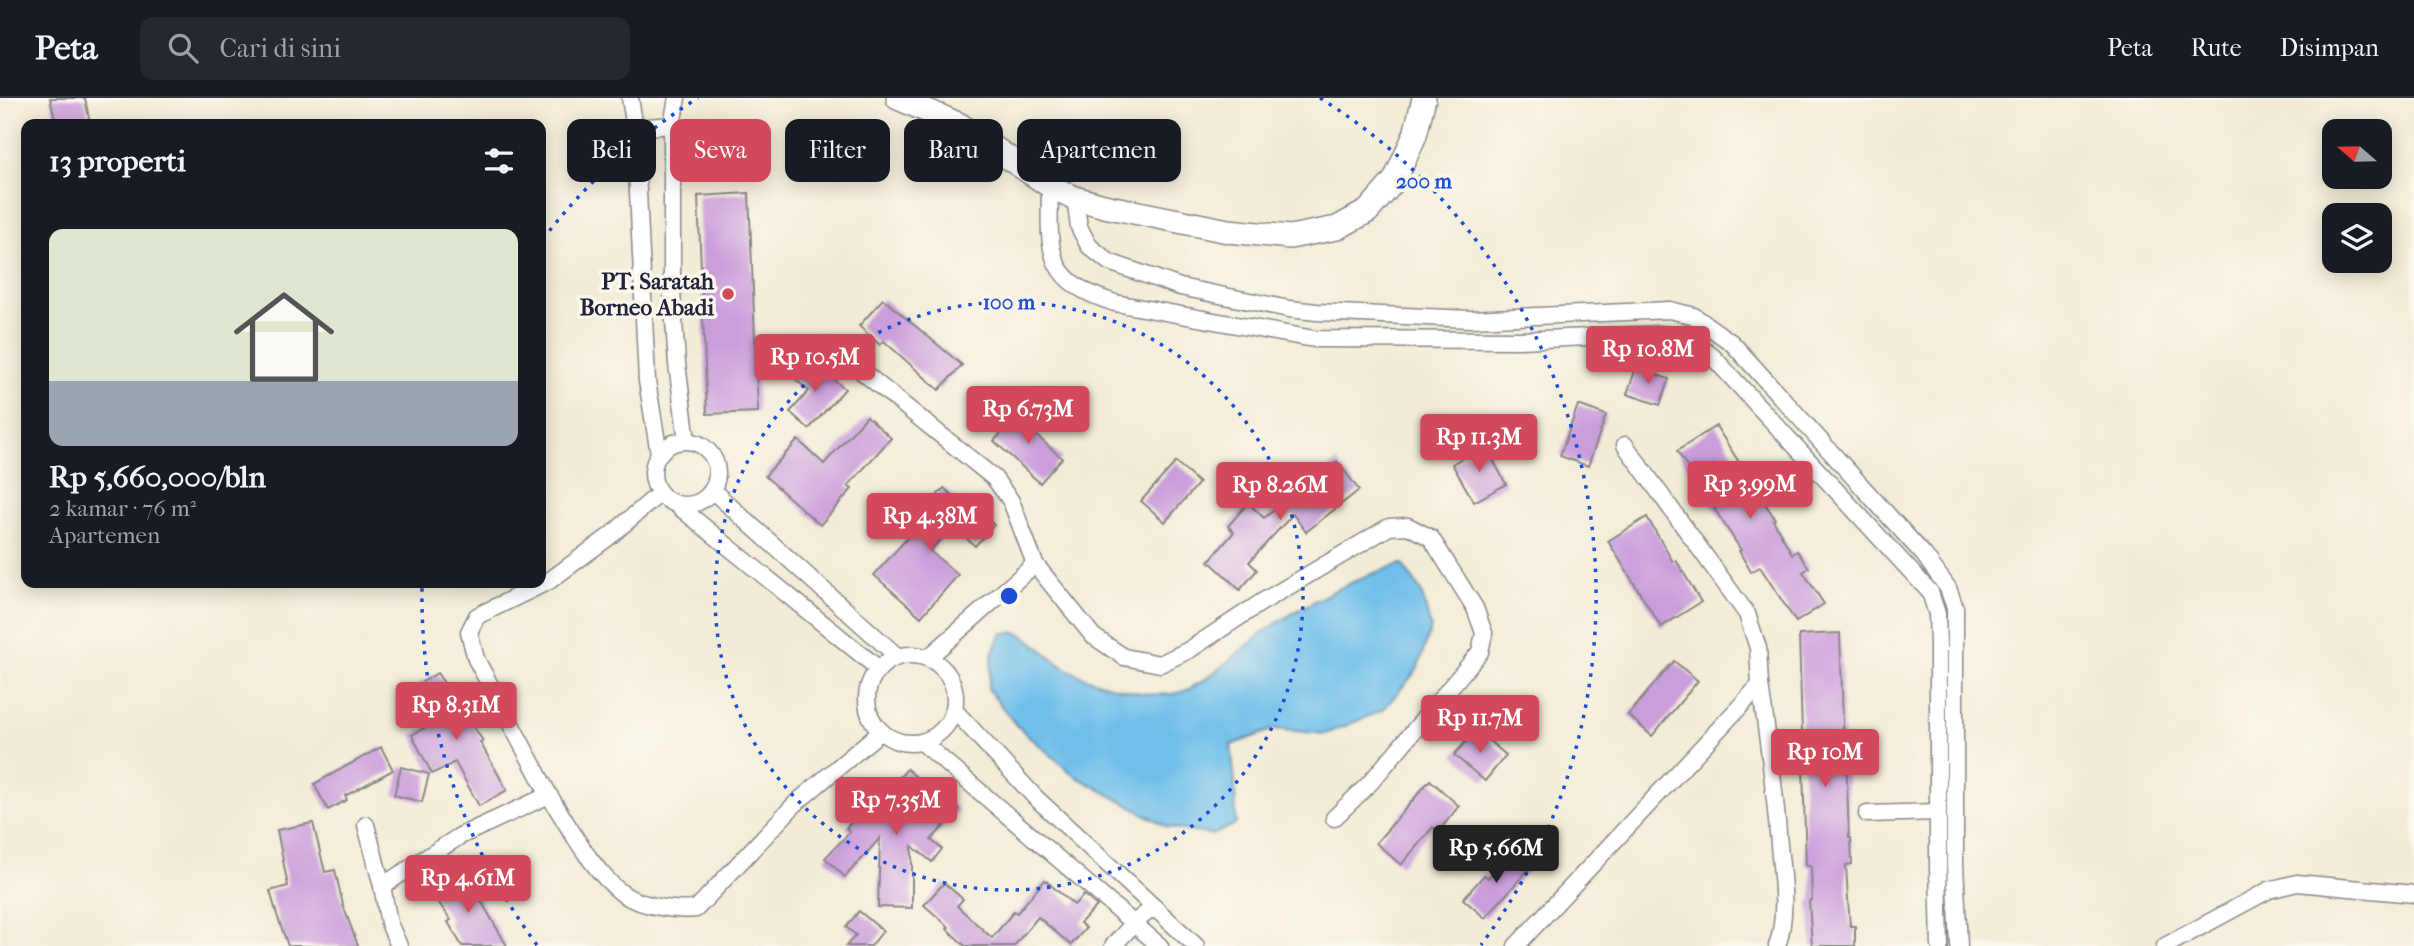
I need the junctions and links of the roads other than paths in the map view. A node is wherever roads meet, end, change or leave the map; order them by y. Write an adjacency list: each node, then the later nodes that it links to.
1 (630, 98): 5 (street)
2 (677, 98): 6 (street)
3 (898, 98): 9 (street)
4 (1424, 98): 10 (street)
5 (634, 119)
6 (673, 119)
7 (638, 182): 16 (street)
8 (672, 182): 14 (street)
9 (1050, 186): 10 (street); 12 (street)
10 (1075, 198): 11 (street)
11 (1151, 277): 12 (street); 47 (street)
12 (1145, 308): 31 (street)
13 (824, 345): 20 (street)
14 (687, 440): 16 (street); 17 (street)
15 (1625, 445): 26 (street)
16 (659, 454): 18 (street)
17 (713, 491): 19 (street); 23 (street)
18 (660, 493): 19 (street); 21 (street)
19 (677, 505): 25 (street)
20 (1035, 564): 24 (street); 33 (street)
21 (546, 582)
22 (535, 588): 30 (street)
23 (898, 657): 24 (street); 25 (street)
24 (928, 658): 27 (street)
25 (879, 669): 28 (street)
26 (1760, 684): 44 (street); 45 (street)
27 (955, 711): 29 (street); 37 (street)
28 (880, 732): 29 (street); 30 (street)
29 (923, 743): 38 (street)
30 (550, 795): 35 (street)
31 (1938, 812): 32 (street); 46 (street)
32 (1867, 814)
33 (1334, 818)
34 (366, 825): 35 (street)
35 (382, 886): 41 (street)
36 (2414, 894): 48 (street)
37 (1154, 907): 38 (street); 39 (street)
38 (1135, 922): 40 (street); 42 (street)
39 (1175, 924): 40 (street); 43 (street)
40 (1156, 945)
41 (399, 946)
42 (1113, 946)
43 (1196, 946)
44 (1516, 946)
45 (1777, 946)
46 (1940, 946)
47 (1959, 946)
48 (2165, 946)

